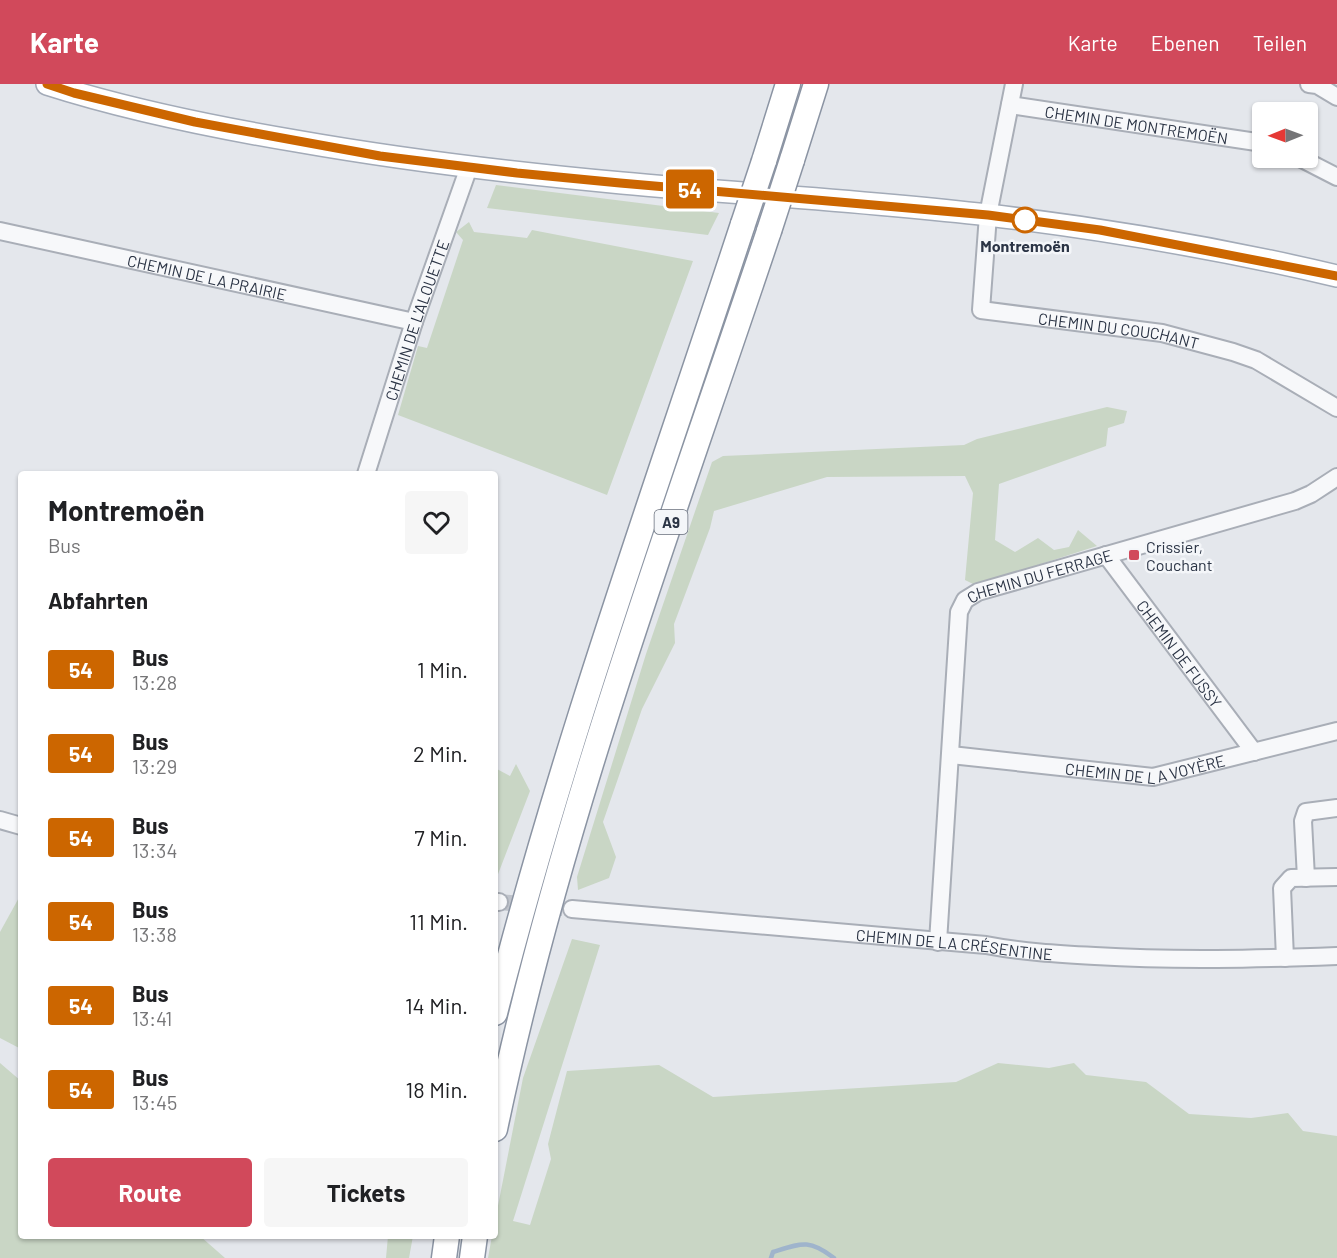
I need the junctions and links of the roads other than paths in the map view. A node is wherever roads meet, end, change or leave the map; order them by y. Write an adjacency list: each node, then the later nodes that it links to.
1 (47, 84): 9 (main road)
2 (788, 84): 30 (highway, A9, bridge)
3 (816, 84): 31 (highway, A9, bridge)
4 (1014, 84): 7 (street)
5 (1309, 84): 6 (street)
6 (1337, 98)
7 (1010, 105): 8 (street, CHEMIN DE MONTREMOËN); 12 (street)
8 (1252, 141)
9 (469, 167): 12 (main road); 15 (street, CHEMIN DE L'ALOUETTE)
10 (1318, 167): 11 (street)
11 (1337, 177)
12 (988, 215): 14 (main road); 16 (street, CHEMIN DU COUCHANT)
13 (0, 231): 15 (street, CHEMIN DE LA PRAIRIE)
14 (1337, 276)
15 (414, 322): 17 (street, CHEMIN DE L'ALOUETTE)
16 (1337, 408)
17 (367, 471)
18 (1337, 477): 19 (street, CHEMIN DU FERRAGE)
19 (1106, 555): 21 (street, CHEMIN DE FUSSY); 22 (street, CHEMIN DU FERRAGE)
20 (1337, 731): 21 (street, CHEMIN DE LA VOYÈRE)
21 (1254, 752): 22 (street, CHEMIN DE LA VOYÈRE)
22 (951, 755): 27 (street, CHEMIN DU FERRAGE)
23 (1337, 808): 25 (street)
24 (1337, 877): 25 (street)
25 (1306, 878): 29 (street)
26 (572, 909): 27 (street, CHEMIN DE LA CRÉSENTINE)
27 (938, 942): 29 (street, CHEMIN DE LA CRÉSENTINE)
28 (1337, 956): 29 (street, CHEMIN DE LA CRÉSENTINE)
29 (1285, 958)
30 (498, 1002)
31 (498, 1116)
32 (447, 1239): 34 (highway)
33 (475, 1239): 35 (highway)
34 (444, 1258)
35 (472, 1258)

